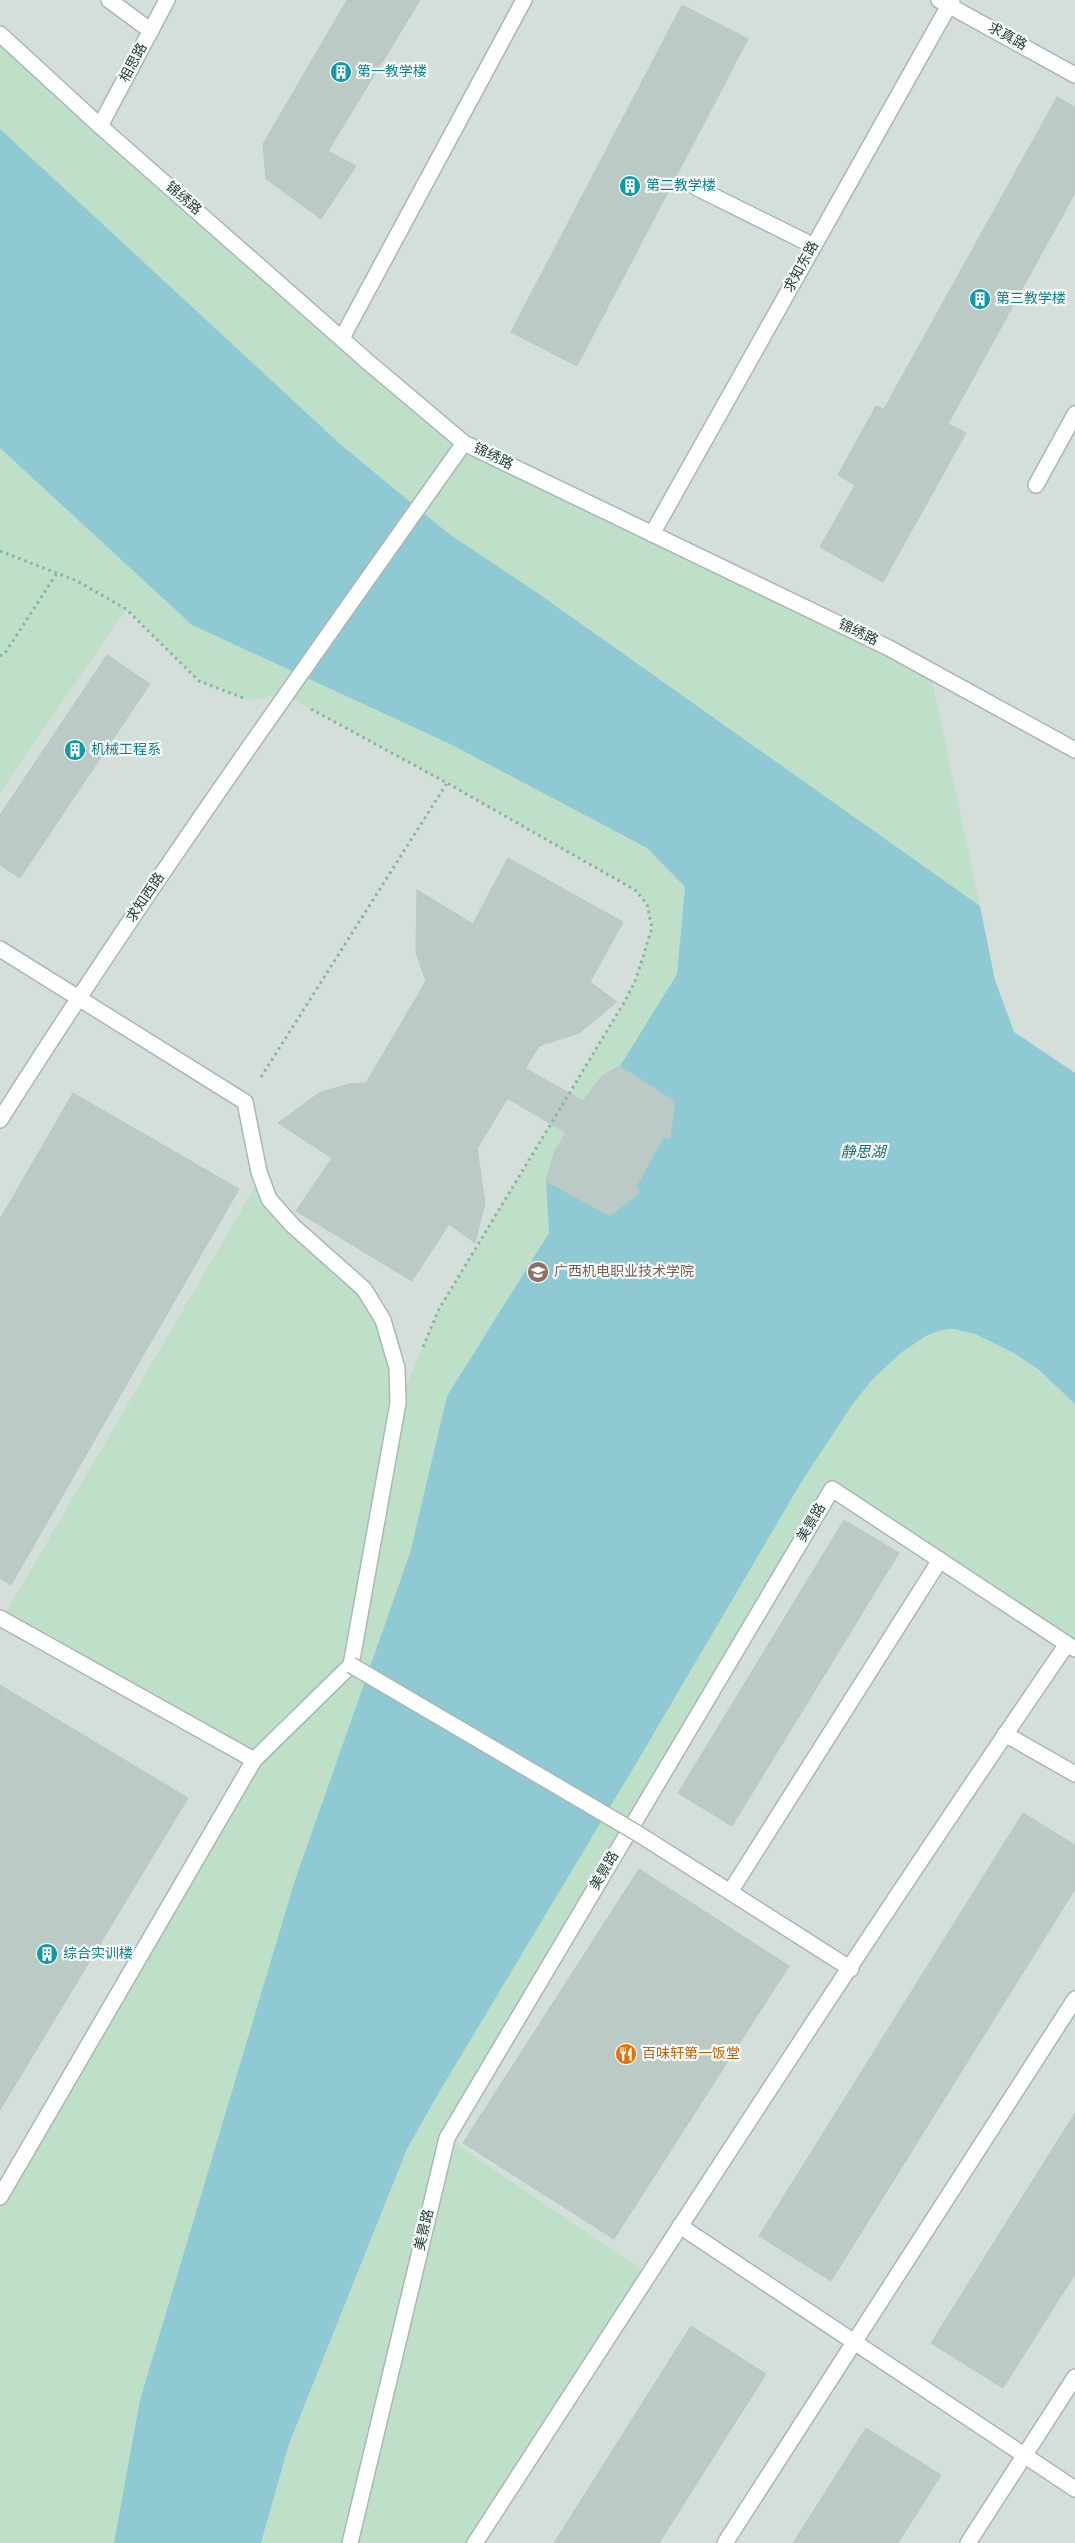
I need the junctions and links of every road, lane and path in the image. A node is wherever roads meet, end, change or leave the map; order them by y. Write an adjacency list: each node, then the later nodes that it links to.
1 (109, 0): 5 (lane)
2 (167, 0): 5 (lane, 相思路)
3 (524, 0): 11 (lane)
4 (947, 2): 7 (lane, 求真路); 10 (lane, 求知东路)
5 (151, 31): 8 (lane, 相思路)
6 (0, 34): 8 (lane, 锦绣路)
7 (1075, 75)
8 (100, 126): 11 (lane, 锦绣路)
9 (698, 188): 10 (lane)
10 (814, 246): 15 (lane, 求知东路)
11 (342, 338): 13 (lane, 锦绣路)
12 (1075, 414): 14 (lane)
13 (464, 443): 15 (lane, 锦绣路); 19 (lane, 求知西路)
14 (1036, 484)
15 (652, 534): 20 (lane, 锦绣路)
16 (0, 551): 17 (path)
17 (57, 573): 18 (path); 19 (path)
18 (0, 656)
19 (285, 695): 21 (path); 23 (lane, 求知西路)
20 (1075, 750)
21 (446, 783): 24 (path); 26 (path)
22 (0, 949): 23 (lane)
23 (77, 998): 24 (lane); 25 (lane, 求知西路)
24 (245, 1102): 30 (lane)
25 (0, 1120)
26 (421, 1352)
27 (940, 1560): 29 (lane, 美景路); 34 (lane); 43 (lane, 美景路)
28 (0, 1618): 32 (lane)
29 (1071, 1646): 31 (lane)
30 (350, 1665): 32 (lane); 34 (lane, bridge)
31 (1005, 1734): 33 (lane); 35 (lane)
32 (254, 1760): 37 (lane)
33 (1075, 1774)
34 (730, 1892): 35 (lane)
35 (851, 1969): 38 (lane)
36 (1075, 1999): 39 (lane)
37 (0, 2197)
38 (680, 2226): 39 (lane); 44 (lane)
39 (854, 2343): 41 (lane); 45 (lane)
40 (1075, 2377): 41 (lane)
41 (1024, 2457): 42 (lane); 46 (lane)
42 (1075, 2489)
43 (350, 2543)
44 (475, 2543)
45 (725, 2543)
46 (968, 2543)

